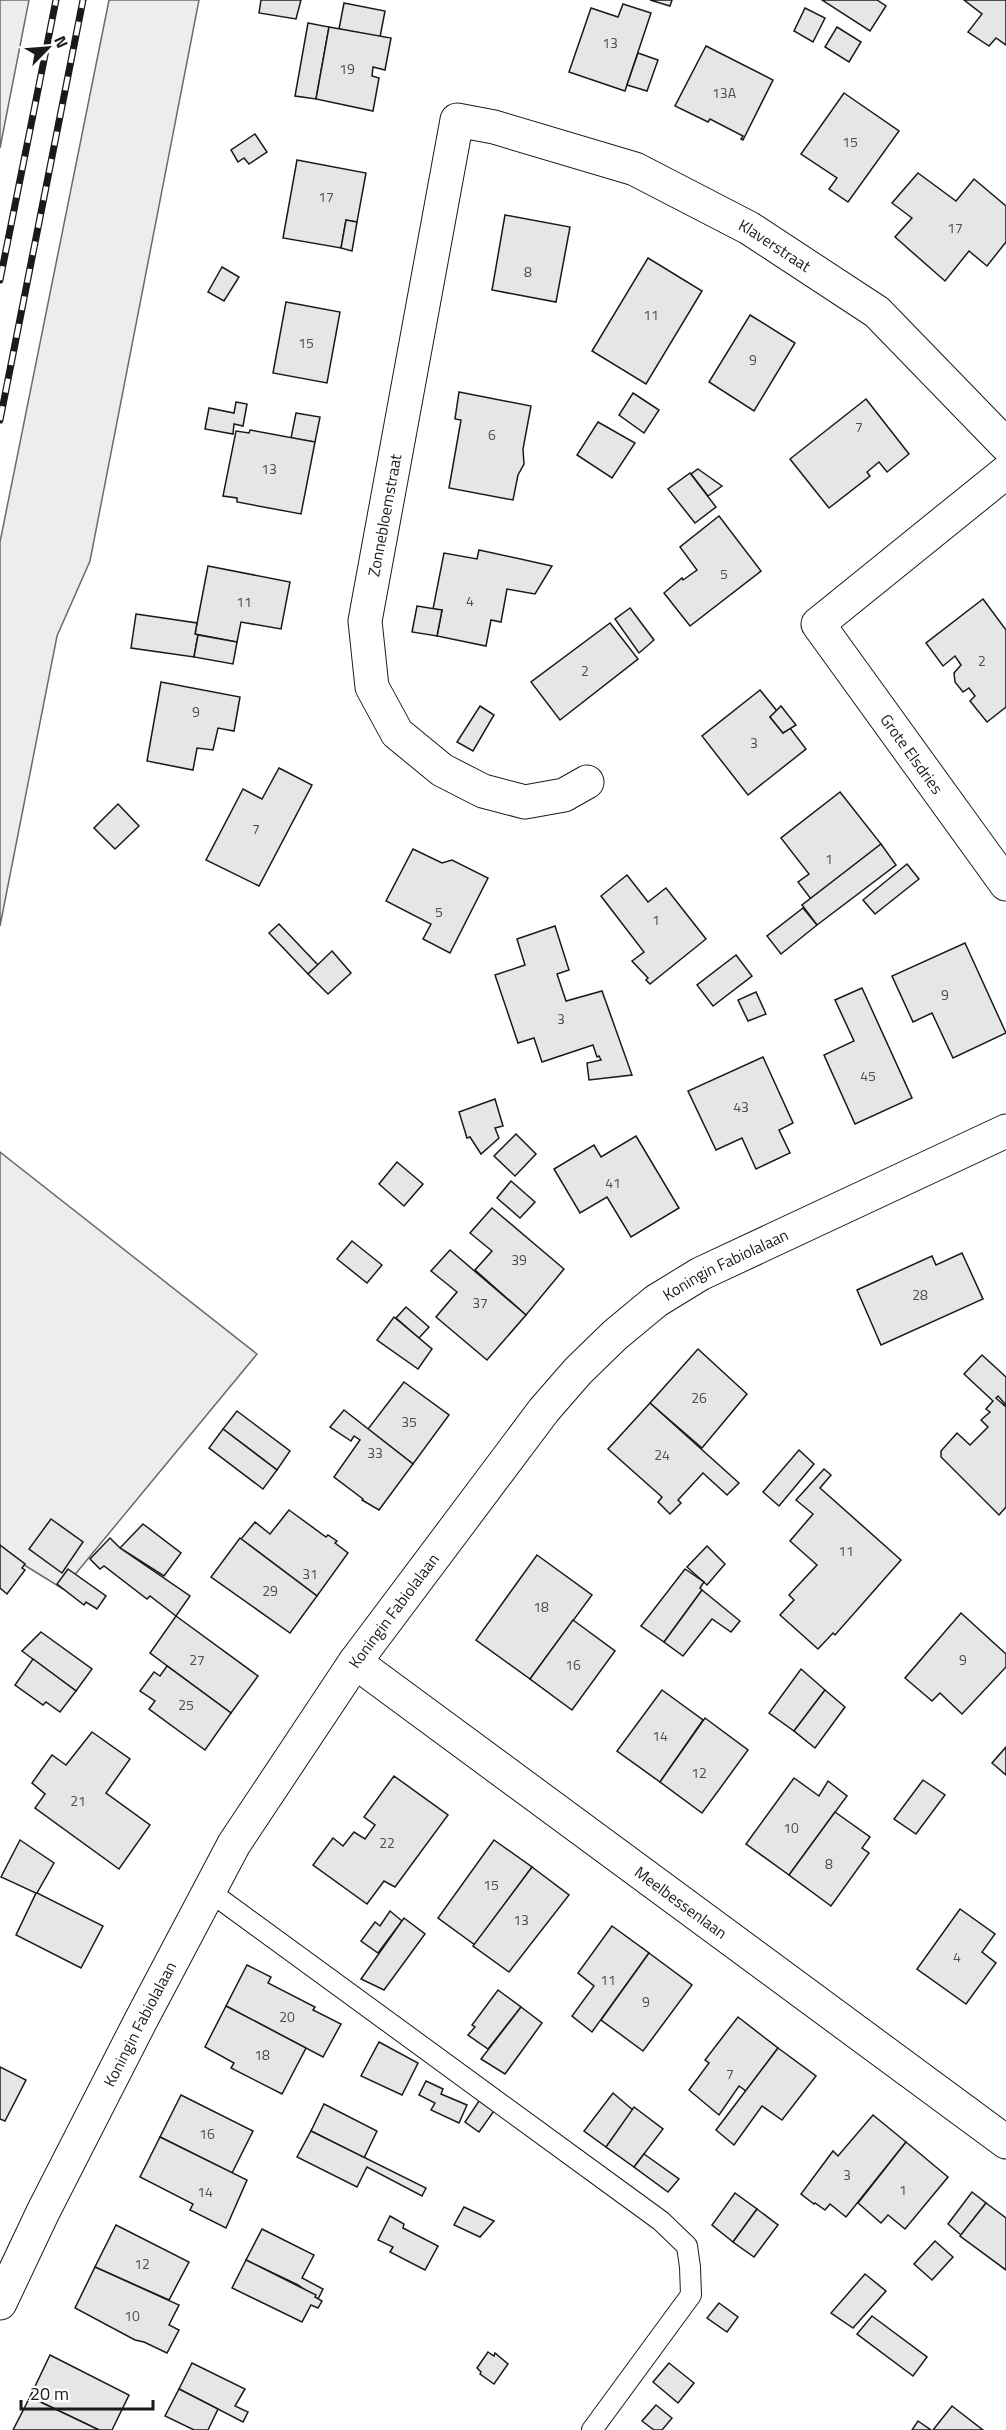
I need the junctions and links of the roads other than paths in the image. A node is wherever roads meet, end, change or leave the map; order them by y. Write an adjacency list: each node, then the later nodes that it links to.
1 (494, 127): 2 (street, Klaverstraat); 4 (street, Zonnebloemstraat)
2 (1006, 445)
3 (1006, 472): 5 (street, Grote Elsdries)
4 (587, 782)
5 (1006, 884)
6 (1006, 1131): 7 (street, Koningin Fabiolalaan)
7 (355, 1662): 8 (street, Koningin Fabiolalaan); 9 (street, Meelbessenlaan)
8 (209, 1891): 10 (street, Koningin Fabiolalaan); 11 (lane)
9 (1006, 2142)
10 (0, 2303)
11 (592, 2430)

